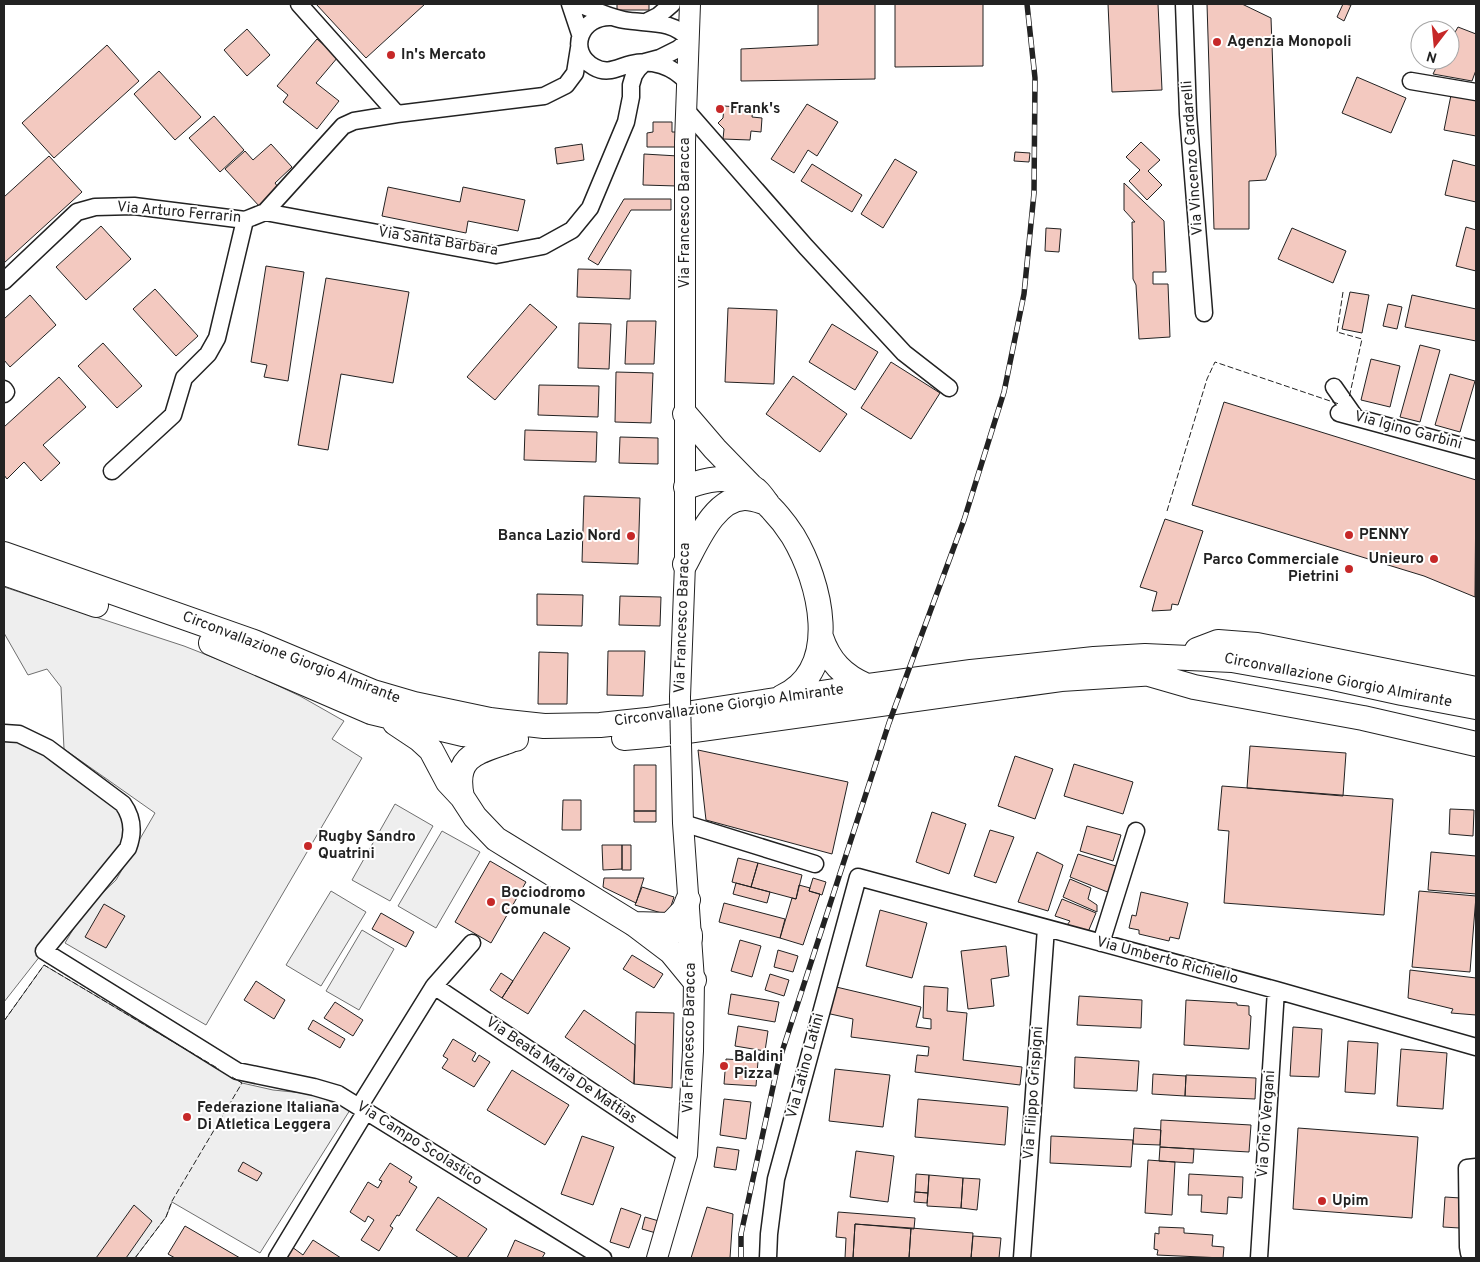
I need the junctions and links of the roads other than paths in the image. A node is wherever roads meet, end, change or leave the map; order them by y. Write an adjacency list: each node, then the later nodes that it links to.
1 (299, 4): 16 (street)
2 (570, 4): 10 (street)
3 (579, 4): 7 (street)
4 (672, 4): 8 (street)
5 (690, 4): 9 (main road, Via Francesco Baracca)
6 (1184, 4): 20 (street, Via Vincenzo Cardarelli)
7 (614, 17): 8 (street); 10 (street)
8 (648, 21): 9 (street)
9 (689, 40): 11 (street); 13 (main road, Via Francesco Baracca)
10 (580, 41): 11 (street); 16 (street, Via Arturo Ferrarin)
11 (645, 62): 13 (street); 17 (street, Via Santa Barbara)
12 (1411, 81): 14 (street)
13 (687, 82): 15 (main road, Via Francesco Baracca)
14 (1476, 92)
15 (686, 110): 22 (street); 25 (main road, Via Francesco Baracca)
16 (397, 114): 17 (street, Via Arturo Ferrarin)
17 (265, 212): 18 (street, Via Arturo Ferrarin)
18 (245, 220): 19 (street, Via Arturo Ferrarin); 27 (street)
19 (4, 281)
20 (1204, 313)
21 (1334, 387): 26 (street, Via Igino Garbini)
22 (950, 388)
23 (4, 390): 24 (street)
24 (4, 394)
25 (685, 414): 28 (main road, Via Francesco Baracca); 29 (highway)
26 (1476, 450)
27 (112, 471)
28 (686, 487): 29 (highway); 31 (main road, Via Francesco Baracca)
29 (743, 492): 31 (highway); 33 (highway)
30 (4, 554): 38 (highway, Circonvallazione Giorgio Almirante)
31 (685, 564): 46 (main road, Via Francesco Baracca, bridge)
32 (4, 572): 40 (highway, Circonvallazione Giorgio Almirante)
33 (821, 637): 36 (highway); 38 (highway)
34 (1176, 657): 36 (highway, Circonvallazione Giorgio Almirante); 37 (highway); 39 (highway, Circonvallazione Giorgio Almirante)
35 (1142, 672): 41 (highway, Circonvallazione Giorgio Almirante); 43 (highway, Circonvallazione Giorgio Almirante); 44 (highway)
36 (867, 686): 38 (highway, Circonvallazione Giorgio Almirante)
37 (1476, 689)
38 (768, 701)
39 (1476, 707)
40 (371, 712): 43 (highway, Circonvallazione Giorgio Almirante); 45 (highway)
41 (1476, 721)
42 (4, 733): 61 (street, Via Campo Scolastico)
43 (514, 739): 45 (highway)
44 (1476, 744)
45 (462, 797): 51 (highway)
46 (683, 823): 48 (street); 50 (main road, Via Francesco Baracca)
47 (1136, 831): 55 (street)
48 (815, 864)
49 (858, 877): 53 (street, Via Umberto Richiello); 68 (street, Via Latino Latini)
50 (688, 900): 52 (highway); 56 (main road, Via Francesco Baracca)
51 (634, 924): 52 (highway); 56 (highway)
52 (670, 925): 56 (highway)
53 (1046, 928): 55 (street, Via Umberto Richiello); 69 (street, Via Filippo Grispigni)
54 (472, 943): 58 (street)
55 (1100, 943): 59 (street, Via Umberto Richiello)
56 (684, 946): 57 (highway)
57 (694, 980): 62 (main road, Via Francesco Baracca)
58 (434, 986): 61 (street); 62 (street, Via Beata Maria De Mattias)
59 (1276, 990): 60 (street, Via Umberto Richiello); 70 (street, Via Orio Vergani)
60 (1476, 1047)
61 (363, 1109): 65 (street); 66 (street, Via Campo Scolastico)
62 (687, 1155): 67 (main road, Via Francesco Baracca)
63 (1476, 1167): 64 (street)
64 (1476, 1256)
65 (276, 1258)
66 (603, 1258)
67 (657, 1258)
68 (768, 1258)
69 (1022, 1258)
70 (1259, 1258)

